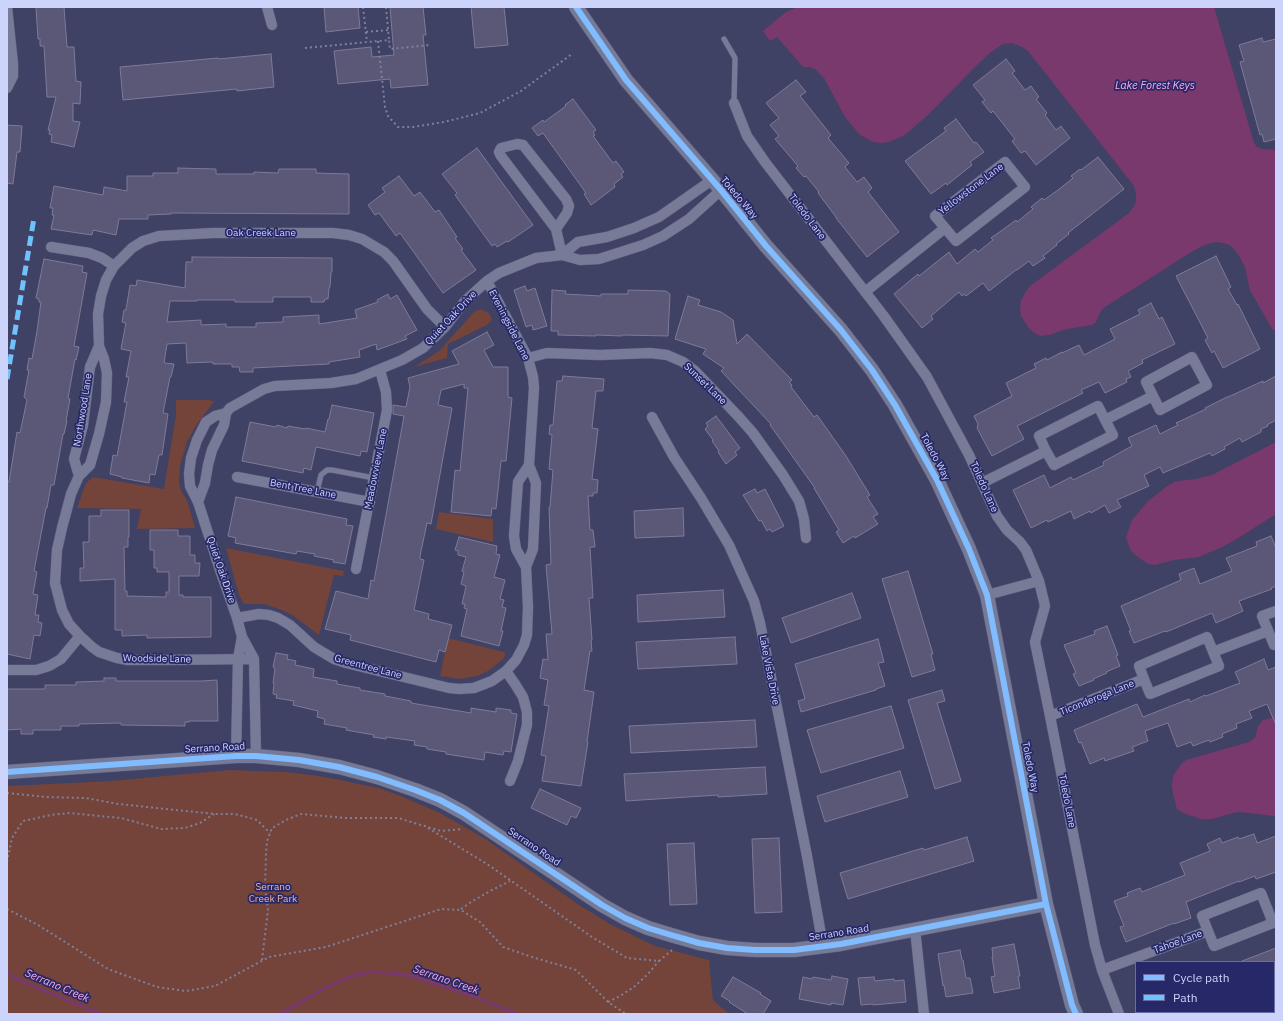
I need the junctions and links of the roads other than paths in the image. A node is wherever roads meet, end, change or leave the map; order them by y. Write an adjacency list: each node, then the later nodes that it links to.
1 (7, 7): 6 (street)
2 (267, 7): 4 (street)
3 (576, 7): 8 (main road, Toledo Way)
4 (272, 26)
5 (724, 39): 7 (lane)
6 (8, 87)
7 (734, 103): 15 (street, Toledo Lane)
8 (716, 185): 12 (street, Quiet Oak Drive); 12 (street, Quiet Oak Drive); 37 (main road, Toledo Way)
9 (945, 228): 9 (street, Yellowstone Lane); 15 (street, Yellowstone Lane)
10 (556, 229): 10 (street); 12 (street)
11 (51, 247): 13 (street)
12 (562, 254): 14 (street, Quiet Oak Drive)
13 (114, 266): 16 (street, Oak Creek Lane); 17 (street, Northwood Lane)
14 (487, 282): 16 (street, Quiet Oak Drive); 18 (street, Eveningside Lane)
15 (865, 292): 29 (street, Toledo Lane)
16 (445, 327): 19 (street, Quiet Oak Drive)
17 (99, 346): 26 (street, Northwood Lane); 26 (street, Northwood Lane)
18 (528, 358): 25 (street, Eveningside Lane); 33 (street, Sunset Lane)
19 (380, 370): 21 (street, Quiet Oak Drive); 28 (street, Meadowview Lane)
20 (1153, 396): 20 (street); 23 (street)
21 (226, 412): 31 (street); 31 (street, Quiet Oak Drive)
22 (652, 417): 59 (street, Lake Vista Drive)
23 (1105, 420): 24 (street); 24 (street)
24 (1046, 451): 29 (street)
25 (529, 465): 34 (street, Eveningside Lane); 34 (street, Eveningside Lane)
26 (79, 476): 41 (street, Northwood Lane)
27 (237, 477): 30 (street, Bent Tree Lane)
28 (374, 478): 30 (lane); 32 (street, Meadowview Lane)
29 (982, 483): 36 (street, Toledo Lane)
30 (317, 492): 32 (street, Bent Tree Lane)
31 (198, 502): 39 (street, Quiet Oak Drive)
32 (370, 502): 35 (street, Meadowview Lane)
33 (806, 538)
34 (526, 567): 48 (street, Eveningside Lane)
35 (356, 569)
36 (1039, 581): 37 (street); 50 (street, Toledo Lane)
37 (987, 595): 55 (main road, Toledo Way)
38 (1276, 611): 40 (street)
39 (237, 618): 42 (street, Quiet Oak Drive); 48 (street, Greentree Lane)
40 (1268, 631): 43 (street); 44 (street)
41 (80, 636): 45 (street, Woodside Lane); 47 (street)
42 (242, 637): 45 (street, Quiet Oak Drive); 46 (street, Quiet Oak Drive)
43 (1276, 644)
44 (1214, 652): 49 (street, Ticonderoga Lane); 49 (street, Ticonderoga Lane)
45 (238, 659): 46 (street, Woodside Lane); 51 (street, Quiet Oak Drive)
46 (254, 659): 52 (street, Quiet Oak Drive)
47 (7, 670)
48 (506, 671): 54 (street)
49 (1144, 679): 50 (street, Ticonderoga Lane)
50 (1050, 716): 60 (street, Toledo Lane)
51 (236, 756): 52 (main road, Serrano Road); 53 (main road, Serrano Road)
52 (256, 756): 59 (main road, Serrano Road)
53 (7, 772)
54 (510, 781)
55 (1046, 904): 57 (main road, Serrano Road); 62 (main road, Toledo Way)
56 (1272, 908): 58 (street, Tahoe Lane); 58 (street, Tahoe Lane)
57 (915, 929): 59 (main road, Serrano Road); 61 (street)
58 (1208, 931): 60 (street, Tahoe Lane)
59 (823, 946)
60 (1102, 970): 63 (street, Toledo Lane)
61 (924, 1014)
62 (1076, 1014)
63 (1119, 1014)

